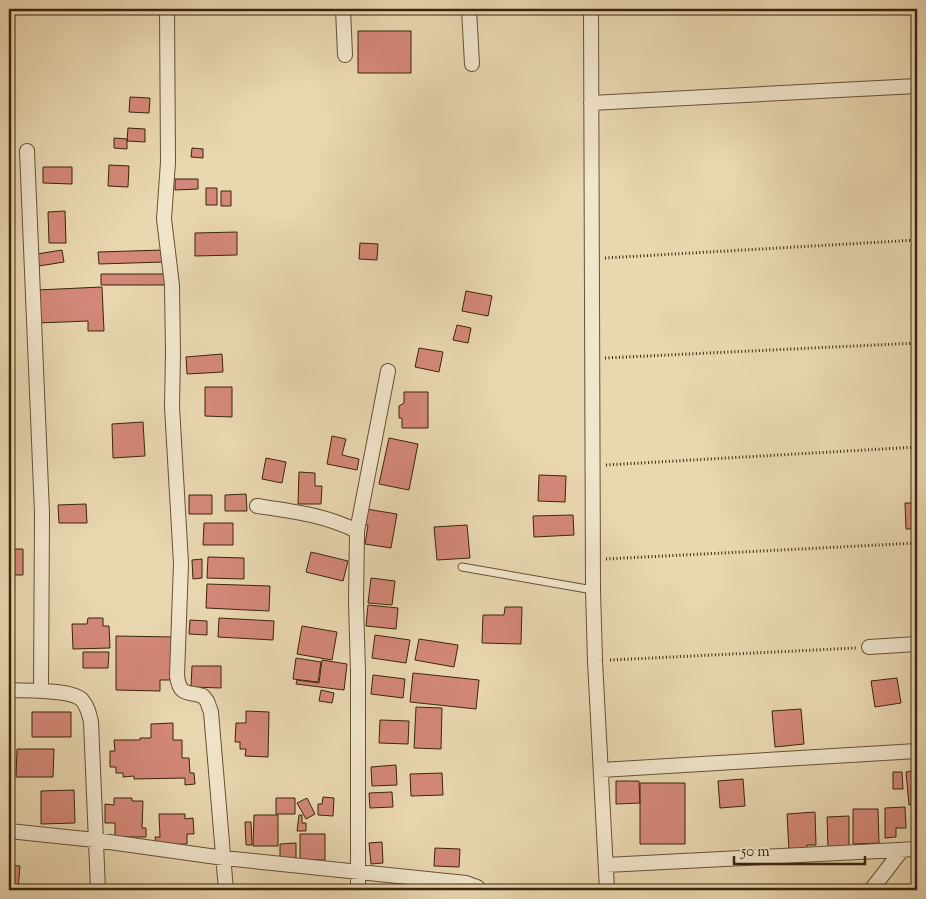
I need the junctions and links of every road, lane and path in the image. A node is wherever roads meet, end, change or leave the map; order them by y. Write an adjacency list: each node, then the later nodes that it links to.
1 (167, 9): 34 (street)
2 (344, 9): 5 (street)
3 (469, 9): 6 (street)
4 (591, 9): 8 (street)
5 (345, 55)
6 (472, 64)
7 (917, 86): 8 (street)
8 (592, 102): 11 (street)
9 (27, 151): 27 (street)
10 (917, 240): 11 (path)
11 (592, 258): 13 (street)
12 (917, 343): 13 (path)
13 (592, 359): 16 (street)
14 (388, 371): 18 (street)
15 (917, 447): 16 (path)
16 (593, 466): 20 (street)
17 (257, 506): 18 (street)
18 (357, 531): 36 (street)
19 (917, 543): 20 (path)
20 (593, 560): 22 (street)
21 (462, 567): 22 (lane)
22 (593, 590): 25 (street)
23 (917, 644): 24 (street)
24 (869, 647): 25 (path)
25 (595, 661): 29 (street)
26 (9, 690): 27 (street)
27 (41, 692): 31 (street)
28 (917, 752): 29 (street)
29 (601, 770): 35 (street)
30 (9, 831): 31 (street)
31 (95, 840): 34 (street); 37 (street)
32 (902, 850): 33 (street); 35 (street); 42 (street)
33 (917, 850)
34 (224, 858): 36 (street); 38 (street)
35 (606, 865): 41 (street)
36 (358, 871): 39 (street); 40 (street)
37 (98, 890)
38 (226, 890)
39 (358, 890)
40 (480, 890)
41 (607, 890)
42 (871, 890)

